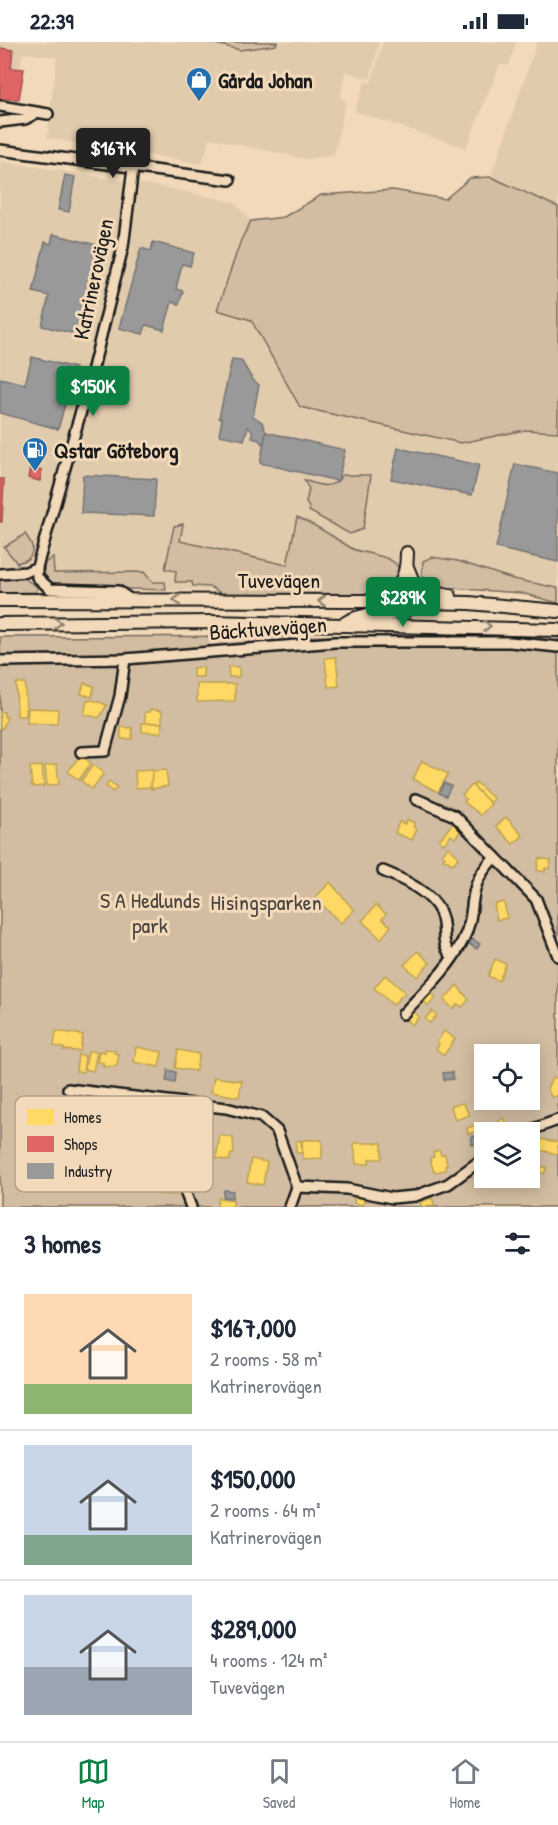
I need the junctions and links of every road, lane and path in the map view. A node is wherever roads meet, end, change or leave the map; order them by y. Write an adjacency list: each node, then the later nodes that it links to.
1 (0, 106): 2 (street)
2 (36, 113): 3 (street); 4 (street)
3 (48, 114)
4 (0, 122)
5 (0, 150): 6 (street)
6 (134, 168): 7 (street); 9 (street, Katrinerovägen)
7 (230, 180)
8 (407, 553): 10 (main road)
9 (37, 567): 11 (street); 14 (street)
10 (407, 567): 12 (main road); 15 (main road)
11 (0, 574)
12 (414, 584): 16 (main road); 17 (main road)
13 (0, 600): 14 (main road, Tuvevägen)
14 (130, 600): 15 (main road, Tuvevägen, one-way to 14)
15 (369, 601): 16 (main road, Tuvevägen)
16 (413, 602): 17 (main road, Tuvevägen); 19 (main road)
17 (553, 610)
18 (0, 624): 19 (main road, Tuvevägen, one-way to 19)
19 (344, 624): 20 (main road, Tuvevägen, one-way to 20)
20 (558, 630)
21 (558, 647): 22 (street, Bäcktuvevägen)
22 (125, 659): 23 (street, Bäcktuvevägen); 24 (street)
23 (0, 661)
24 (81, 752)
25 (416, 799): 26 (street)
26 (495, 857): 28 (street); 29 (street)
27 (383, 871): 29 (street)
28 (558, 956)
29 (453, 957): 30 (street)
30 (403, 1014)
31 (68, 1089): 32 (street)
32 (126, 1096)
33 (213, 1106): 37 (street)
34 (558, 1120): 35 (street)
35 (540, 1127)
36 (474, 1165): 37 (street)
37 (297, 1187): 40 (street)
38 (185, 1192): 39 (street)
39 (191, 1207)
40 (290, 1207)

